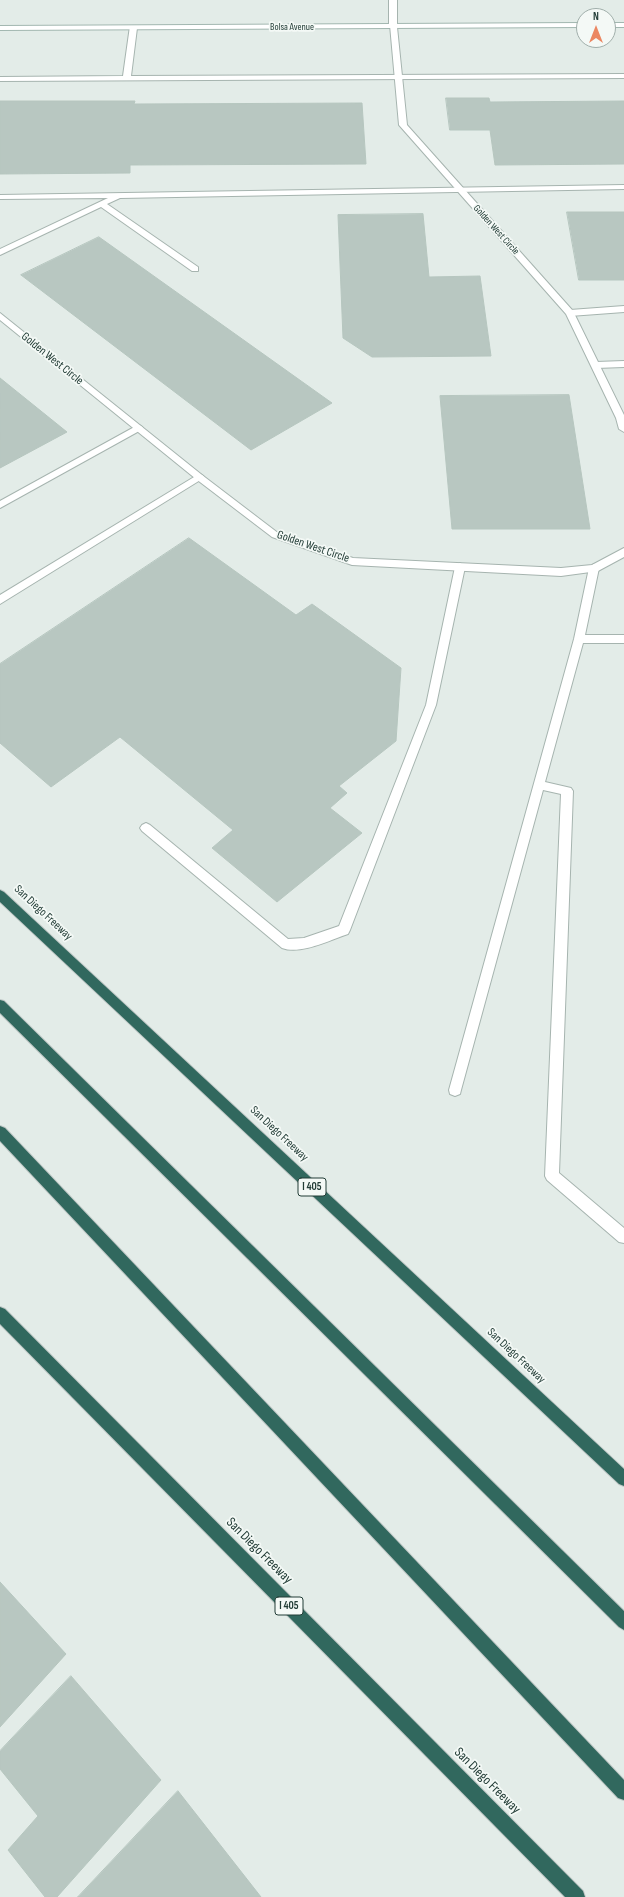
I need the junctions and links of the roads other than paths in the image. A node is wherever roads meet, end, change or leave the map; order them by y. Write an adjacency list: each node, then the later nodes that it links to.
1 (393, 0): 3 (street, Golden West Circle)
2 (576, 25): 3 (street, Bolsa Avenue)
3 (393, 27): 5 (street, Bolsa Avenue); 6 (street, Golden West Circle)
4 (0, 28): 5 (street, Bolsa Avenue)
5 (133, 28): 8 (street)
6 (398, 76): 7 (street); 8 (street); 11 (street, Golden West Circle)
7 (624, 76)
8 (127, 78): 9 (street)
9 (0, 79)
10 (624, 186): 11 (street)
11 (460, 189): 12 (street); 18 (street, Golden West Circle)
12 (120, 195): 13 (street); 14 (street)
13 (0, 197)
14 (101, 204): 15 (street); 16 (street)
15 (0, 252)
16 (195, 269)
17 (624, 309): 18 (street)
18 (570, 313): 21 (street, Golden West Circle)
19 (0, 316): 22 (street, Golden West Circle)
20 (624, 364): 21 (street)
21 (596, 365): 23 (street, Golden West Circle)
22 (138, 428): 24 (street, Golden West Circle); 25 (street)
23 (624, 428)
24 (198, 478): 27 (street, Golden West Circle); 29 (street)
25 (0, 505)
26 (624, 551): 28 (street, Golden West Circle)
27 (460, 567): 28 (street, Golden West Circle); 33 (street)
28 (594, 568): 30 (street)
29 (0, 600)
30 (579, 639): 31 (street); 32 (street)
31 (624, 639)
32 (539, 785): 36 (street); 38 (street)
33 (146, 828)
34 (0, 895): 40 (highway, San Diego Freeway / I 405)
35 (0, 1006): 41 (highway)
36 (455, 1090)
37 (0, 1132): 42 (highway)
38 (624, 1237)
39 (0, 1314): 43 (highway, San Diego Freeway / I 405)
40 (624, 1479)
41 (624, 1622)
42 (624, 1792)
43 (577, 1897)

